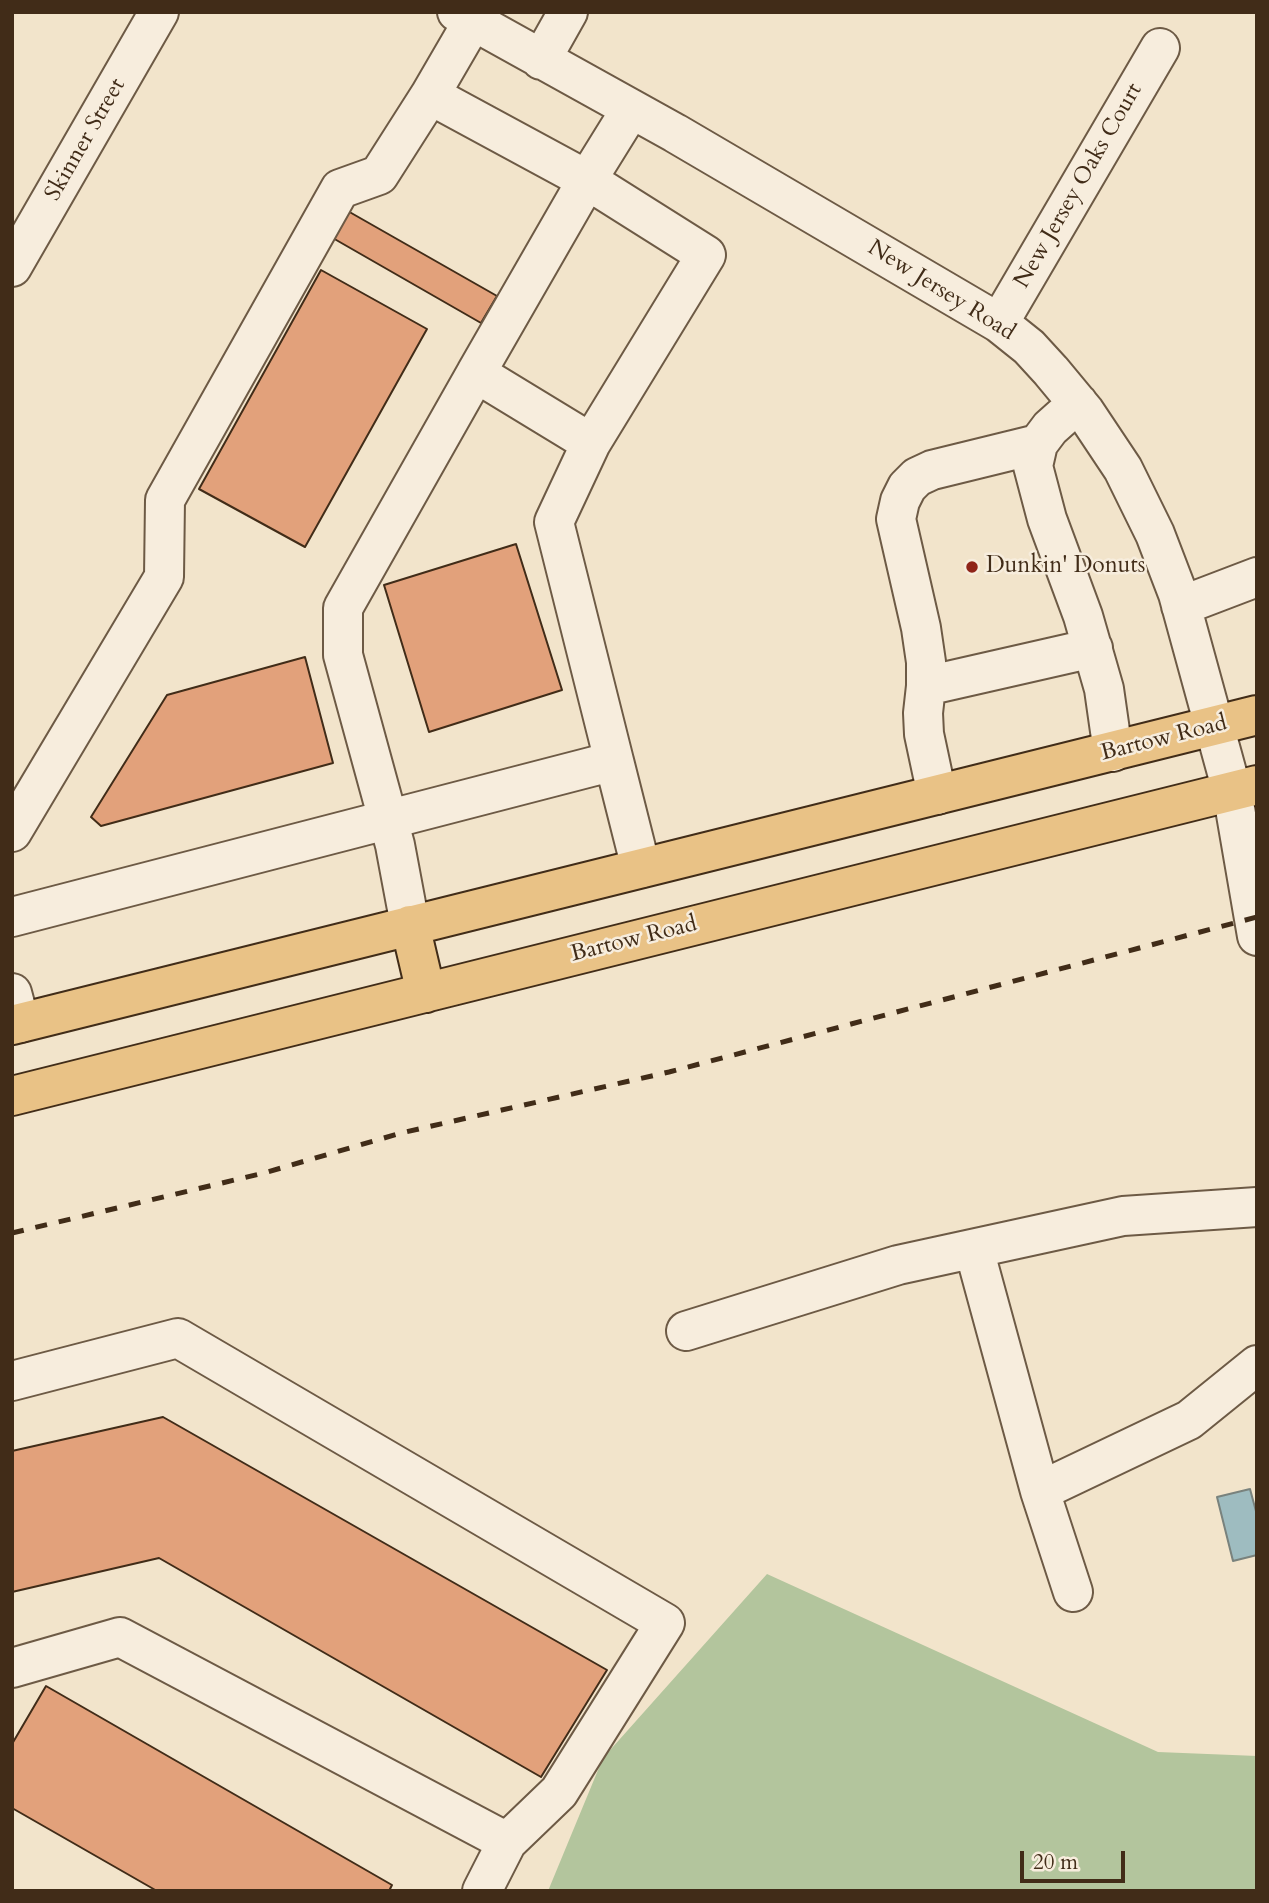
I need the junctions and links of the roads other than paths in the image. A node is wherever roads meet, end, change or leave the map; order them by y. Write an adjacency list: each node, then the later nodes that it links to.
1 (159, 12): 9 (street, Skinner Street)
2 (568, 12): 5 (street)
3 (465, 17): 5 (street, New Jersey Road); 6 (street)
4 (1160, 48): 10 (street, New Jersey Oaks Court)
5 (541, 60): 7 (street, New Jersey Road)
6 (430, 95): 8 (street); 26 (street)
7 (631, 109): 8 (street); 10 (street, New Jersey Road)
8 (587, 180): 11 (street); 13 (street)
9 (12, 267)
10 (999, 323): 12 (street, New Jersey Road)
11 (476, 373): 13 (street); 25 (street)
12 (1077, 403): 14 (street); 16 (street, New Jersey Road)
13 (591, 443): 22 (street)
14 (1038, 444): 17 (street); 18 (street)
15 (1257, 577): 16 (street)
16 (1181, 606): 20 (street, New Jersey Road)
17 (1093, 648): 18 (street); 21 (street)
18 (926, 686): 24 (street)
19 (1257, 715): 20 (main road, Bartow Road)
20 (1214, 727): 21 (main road, Bartow Road); 23 (street, New Jersey Road)
21 (1113, 752): 24 (main road, Bartow Road)
22 (614, 761): 25 (street); 27 (street)
23 (1244, 788): 30 (street, New Jersey Road); 31 (main road, Bartow Road)
24 (937, 795): 27 (main road, Bartow Road)
25 (388, 820): 28 (street); 29 (street)
26 (12, 832)
27 (641, 868): 29 (main road, Bartow Road)
28 (12, 916)
29 (410, 925): 31 (main road); 32 (main road, Bartow Road)
30 (1257, 936)
31 (426, 992): 33 (main road, Bartow Road)
32 (15, 1014)
33 (12, 1096)
34 (1257, 1207): 35 (street)
35 (974, 1250): 36 (street); 39 (street)
36 (686, 1331)
37 (1257, 1365): 39 (street)
38 (12, 1381): 42 (street)
39 (1040, 1491): 40 (street)
40 (1073, 1592)
41 (12, 1668): 42 (street)
42 (507, 1842): 43 (street)
43 (482, 1891)

